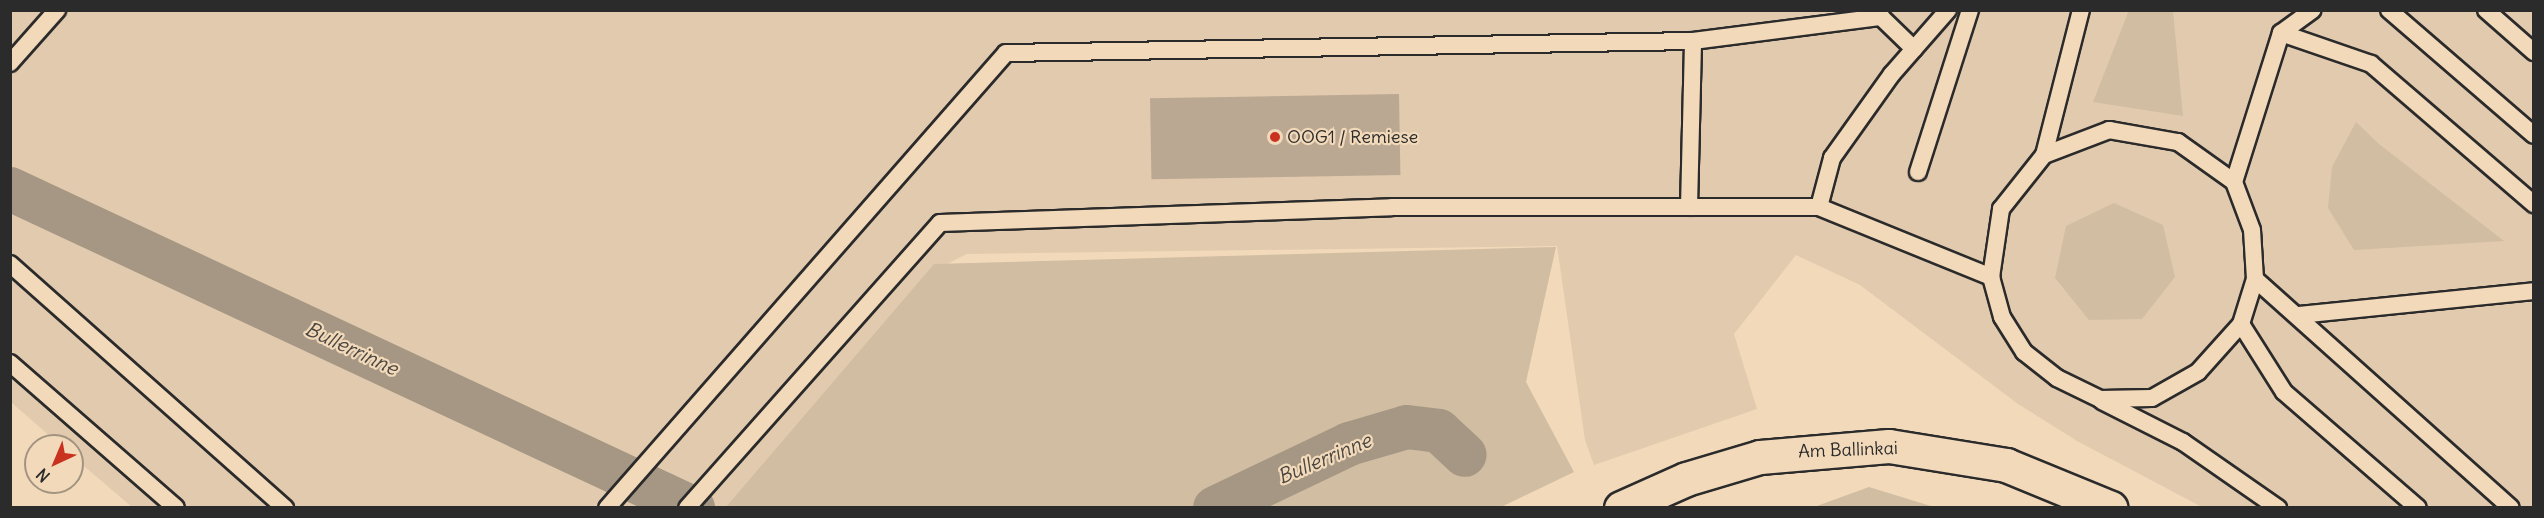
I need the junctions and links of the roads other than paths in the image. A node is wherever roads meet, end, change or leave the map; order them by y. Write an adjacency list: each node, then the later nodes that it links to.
1 (57, 10): 12 (lane)
2 (1948, 10): 10 (lane)
3 (1970, 10): 15 (lane)
4 (2081, 10): 14 (lane)
5 (2313, 10): 8 (lane)
6 (2390, 10): 13 (lane)
7 (2486, 10): 11 (lane)
8 (2281, 33): 16 (lane); 17 (lane)
9 (1693, 41): 10 (lane); 18 (lane); 30 (lane)
10 (1914, 49): 19 (lane)
11 (2534, 52)
12 (10, 63)
13 (2534, 135)
14 (2044, 155): 16 (lane); 21 (lane)
15 (1918, 172)
16 (2234, 182): 22 (lane)
17 (2534, 204)
18 (1689, 207): 19 (lane); 31 (lane)
19 (1819, 207): 21 (lane)
20 (10, 264): 29 (lane)
21 (1991, 277): 27 (lane)
22 (2255, 279): 24 (lane); 25 (lane)
23 (2534, 291): 24 (lane)
24 (2299, 315): 36 (lane)
25 (2241, 324): 27 (lane); 35 (lane)
26 (10, 363): 28 (lane)
27 (2100, 399): 34 (lane)
28 (176, 507)
29 (285, 507)
30 (607, 507)
31 (687, 507)
32 (1621, 507): 33 (street, Am Ballinkai)
33 (2112, 507)
34 (2278, 507)
35 (2418, 507)
36 (2511, 507)

